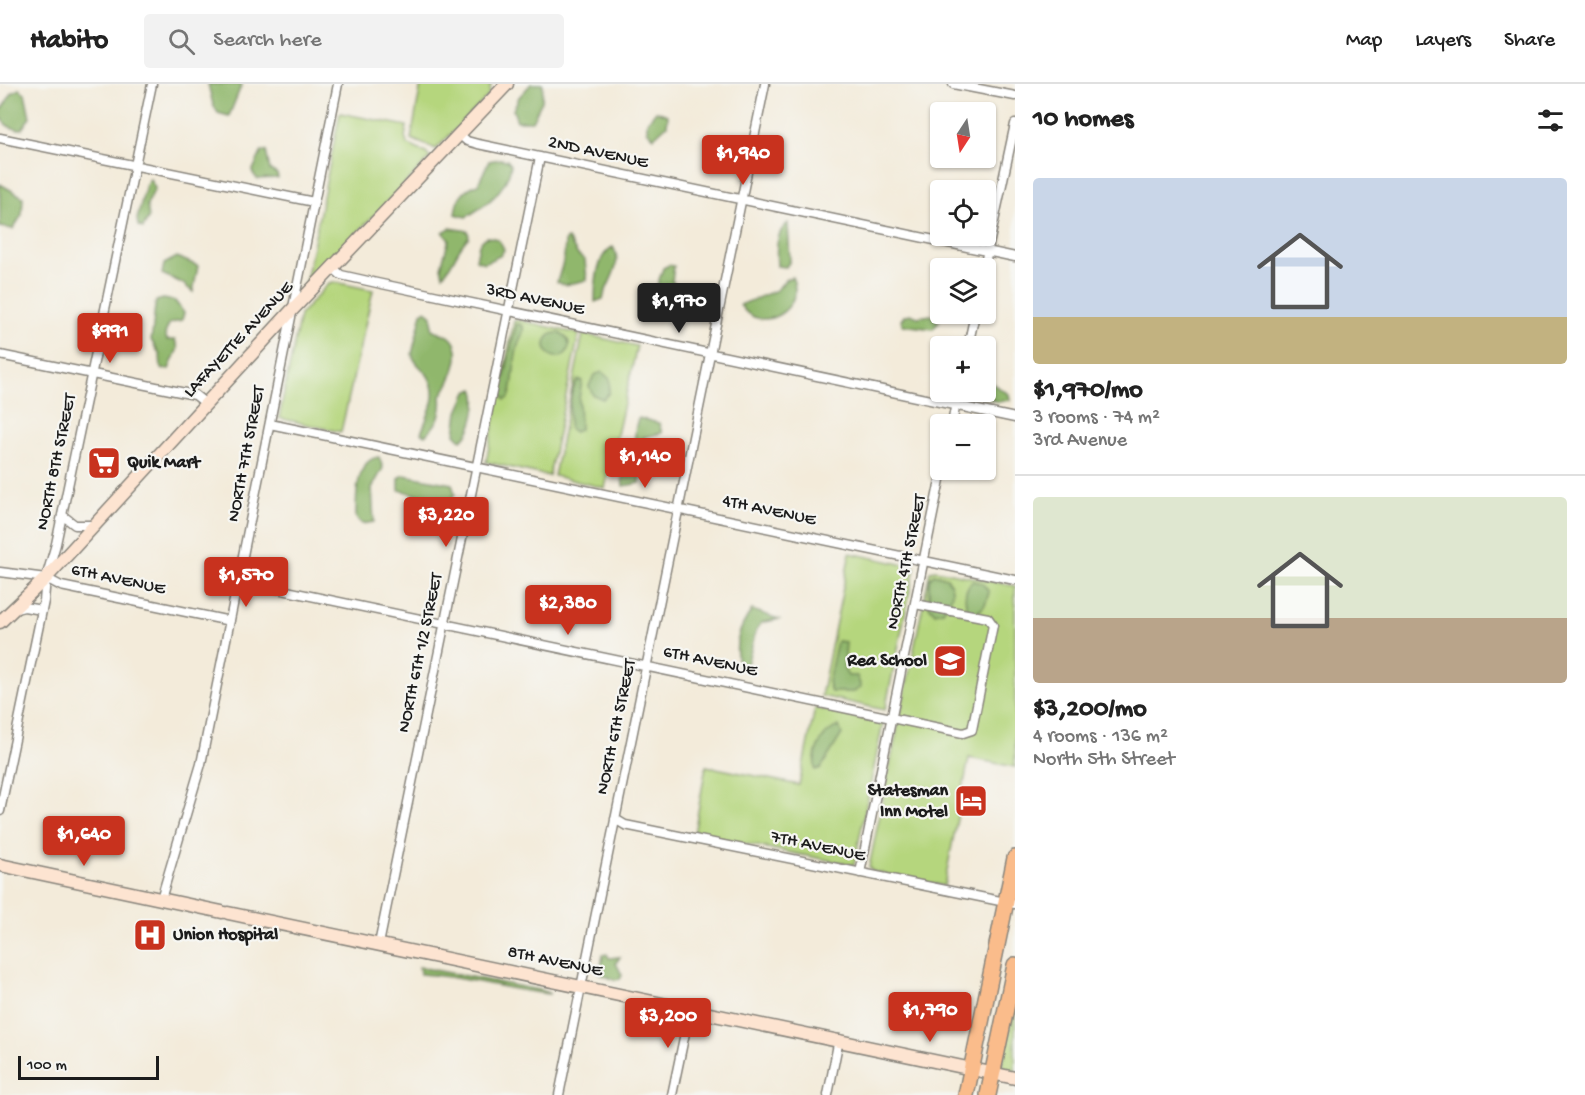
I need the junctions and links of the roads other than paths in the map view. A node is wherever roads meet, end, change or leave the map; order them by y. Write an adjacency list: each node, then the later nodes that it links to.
1 (152, 84): 11 (street, NORTH 8TH STREET)
2 (338, 84): 13 (street, NORTH 7TH STREET)
3 (507, 84): 8 (street, LAFAYETTE AVENUE)
4 (765, 84): 12 (street, NORTH 6TH STREET)
5 (953, 84): 6 (street)
6 (1015, 96)
7 (1015, 124): 14 (street)
8 (459, 134): 10 (street, 2ND AVENUE); 17 (street, LAFAYETTE AVENUE)
9 (0, 138): 11 (street)
10 (540, 157): 12 (street, 2ND AVENUE); 19 (street, NORTH 6TH 1/2 STREET)
11 (135, 166): 13 (street); 22 (street, NORTH 8TH STREET)
12 (742, 200): 14 (street, 2ND AVENUE); 20 (street, NORTH 6TH STREET)
13 (314, 202): 18 (street, NORTH 7TH STREET)
14 (988, 251): 15 (street, 2ND AVENUE); 16 (street)
15 (1015, 257)
16 (986, 258)
17 (332, 267): 18 (street, LAFAYETTE AVENUE); 19 (street, 3RD AVENUE)
18 (293, 309): 24 (street, LAFAYETTE AVENUE); 28 (street, NORTH 7TH STREET)
19 (508, 311): 20 (street, 3RD AVENUE); 29 (street, NORTH 6TH 1/2 STREET)
20 (711, 354): 25 (street, 3RD AVENUE); 31 (street, NORTH 6TH STREET)
21 (0, 355): 22 (street)
22 (92, 374): 24 (street); 32 (street, NORTH 8TH STREET)
23 (956, 402): 25 (street)
24 (206, 403): 33 (street, LAFAYETTE AVENUE)
25 (956, 405): 26 (street); 27 (street, 3RD AVENUE)
26 (954, 414)
27 (1015, 418)
28 (270, 424): 29 (street, 4TH AVENUE); 38 (street, NORTH 7TH STREET)
29 (476, 467): 31 (street, 4TH AVENUE); 43 (street, NORTH 6TH 1/2 STREET)
30 (940, 480): 34 (street, NORTH 4TH STREET)
31 (679, 509): 34 (street, 4TH AVENUE); 44 (street, NORTH 6TH STREET)
32 (62, 515): 33 (street); 36 (street, NORTH 8TH STREET)
33 (92, 525): 36 (street, LAFAYETTE AVENUE)
34 (924, 561): 37 (street, 4TH AVENUE); 39 (street, NORTH 4TH STREET)
35 (0, 572): 36 (street, 6TH AVENUE)
36 (46, 578): 40 (street, NORTH 8TH STREET); 41 (street, LAFAYETTE AVENUE); 42 (street, 6TH AVENUE)
37 (1015, 580)
38 (238, 581): 42 (street, NORTH 7TH STREET); 43 (street, 6TH AVENUE)
39 (915, 604): 45 (street, NORTH 4TH STREET); 45 (street, 6TH AVENUE)
40 (42, 610): 41 (street); 46 (street, NORTH 8TH STREET)
41 (4, 618)
42 (230, 621): 51 (street, NORTH 7TH STREET)
43 (444, 624): 44 (street, 6TH AVENUE); 53 (street, NORTH 6TH 1/2 STREET)
44 (647, 666): 45 (street, 6TH AVENUE); 47 (street, NORTH 6TH STREET)
45 (892, 718): 50 (street, NORTH 4TH STREET)
46 (0, 811)
47 (615, 819): 50 (street, 7TH AVENUE); 55 (street, NORTH 6TH STREET)
48 (1015, 858): 52 (highway)
49 (0, 865): 51 (street, 8TH AVENUE)
50 (860, 873): 52 (street, 7TH AVENUE)
51 (161, 899): 53 (street, 8TH AVENUE)
52 (1010, 903): 58 (highway)
53 (379, 944): 55 (street, 8TH AVENUE)
54 (1015, 965): 59 (highway)
55 (581, 986): 56 (street, 8TH AVENUE); 61 (street, NORTH 6TH STREET)
56 (690, 1009): 57 (street, 8TH AVENUE); 62 (street)
57 (839, 1039): 58 (street, 8TH AVENUE); 63 (street)
58 (972, 1067): 59 (street, 8TH AVENUE); 64 (highway)
59 (993, 1072): 60 (street, 8TH AVENUE); 65 (highway)
60 (1015, 1078)
61 (559, 1095)
62 (672, 1095)
63 (828, 1095)
64 (966, 1095)
65 (988, 1095)

